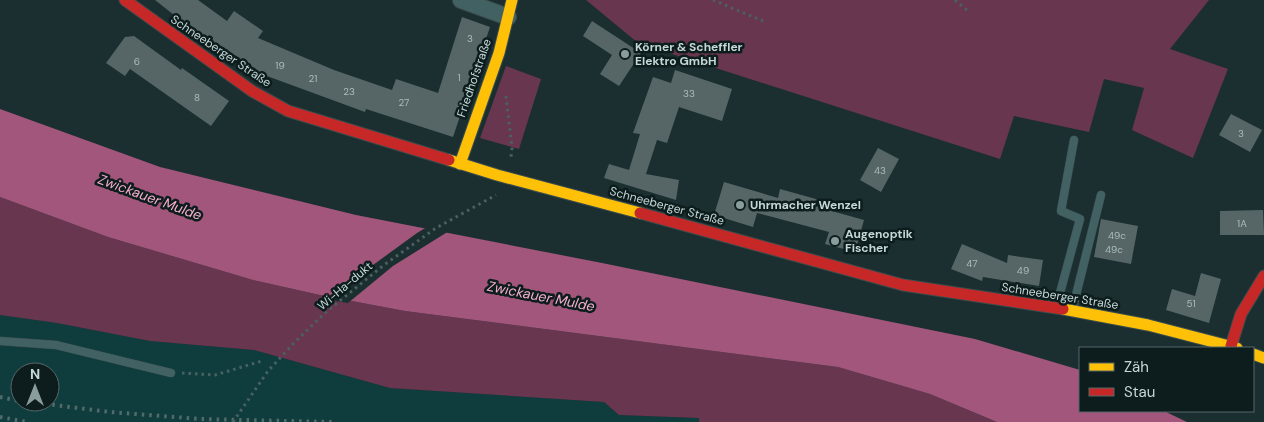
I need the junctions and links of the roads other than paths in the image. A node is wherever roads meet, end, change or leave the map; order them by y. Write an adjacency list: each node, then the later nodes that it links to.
1 (125, 0): 6 (main road, Schneeberger Straße)
2 (461, 0): 4 (street)
3 (512, 0): 4 (main road, Friedhofstraße)
4 (508, 17): 6 (main road, Friedhofstraße)
5 (1074, 140): 9 (lane)
6 (460, 164): 9 (main road, Schneeberger Straße)
7 (1100, 195): 10 (lane)
8 (1264, 276): 12 (main road)
9 (1056, 308): 10 (main road, Schneeberger Straße)
10 (1071, 311): 12 (main road, Schneeberger Straße)
11 (0, 341): 13 (lane)
12 (1234, 347)
13 (171, 373)

